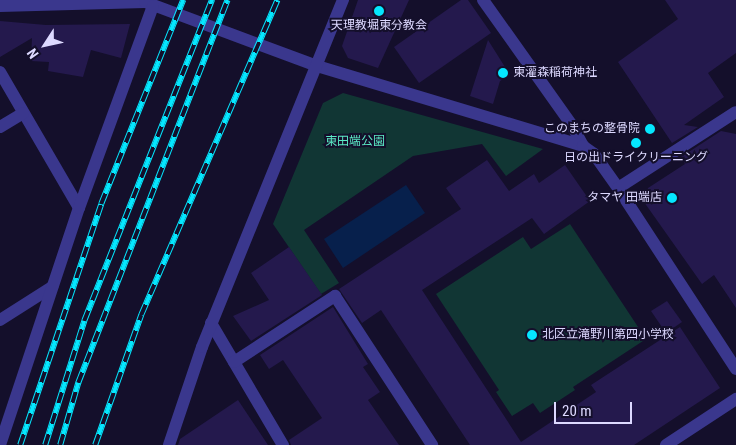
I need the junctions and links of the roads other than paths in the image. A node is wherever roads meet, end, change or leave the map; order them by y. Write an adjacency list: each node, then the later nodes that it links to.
1 (343, 0): 6 (street)
2 (483, 0): 11 (street)
3 (23, 2): 4 (street); 5 (street)
4 (148, 3): 6 (street); 13 (street)
5 (0, 6)
6 (317, 66): 11 (street); 16 (street)
7 (1, 77): 9 (street)
8 (736, 112): 12 (street)
9 (23, 114): 10 (street); 13 (street)
10 (0, 127)
11 (583, 146): 12 (street)
12 (618, 188): 18 (street)
13 (79, 208): 14 (street)
14 (52, 288): 15 (street); 20 (street)
15 (0, 320)
16 (211, 323): 17 (street); 21 (street)
17 (234, 362): 22 (street); 23 (street)
18 (736, 369)
19 (736, 399): 24 (street)
20 (0, 445)
21 (169, 445)
22 (283, 445)
23 (432, 445)
24 (666, 445)

